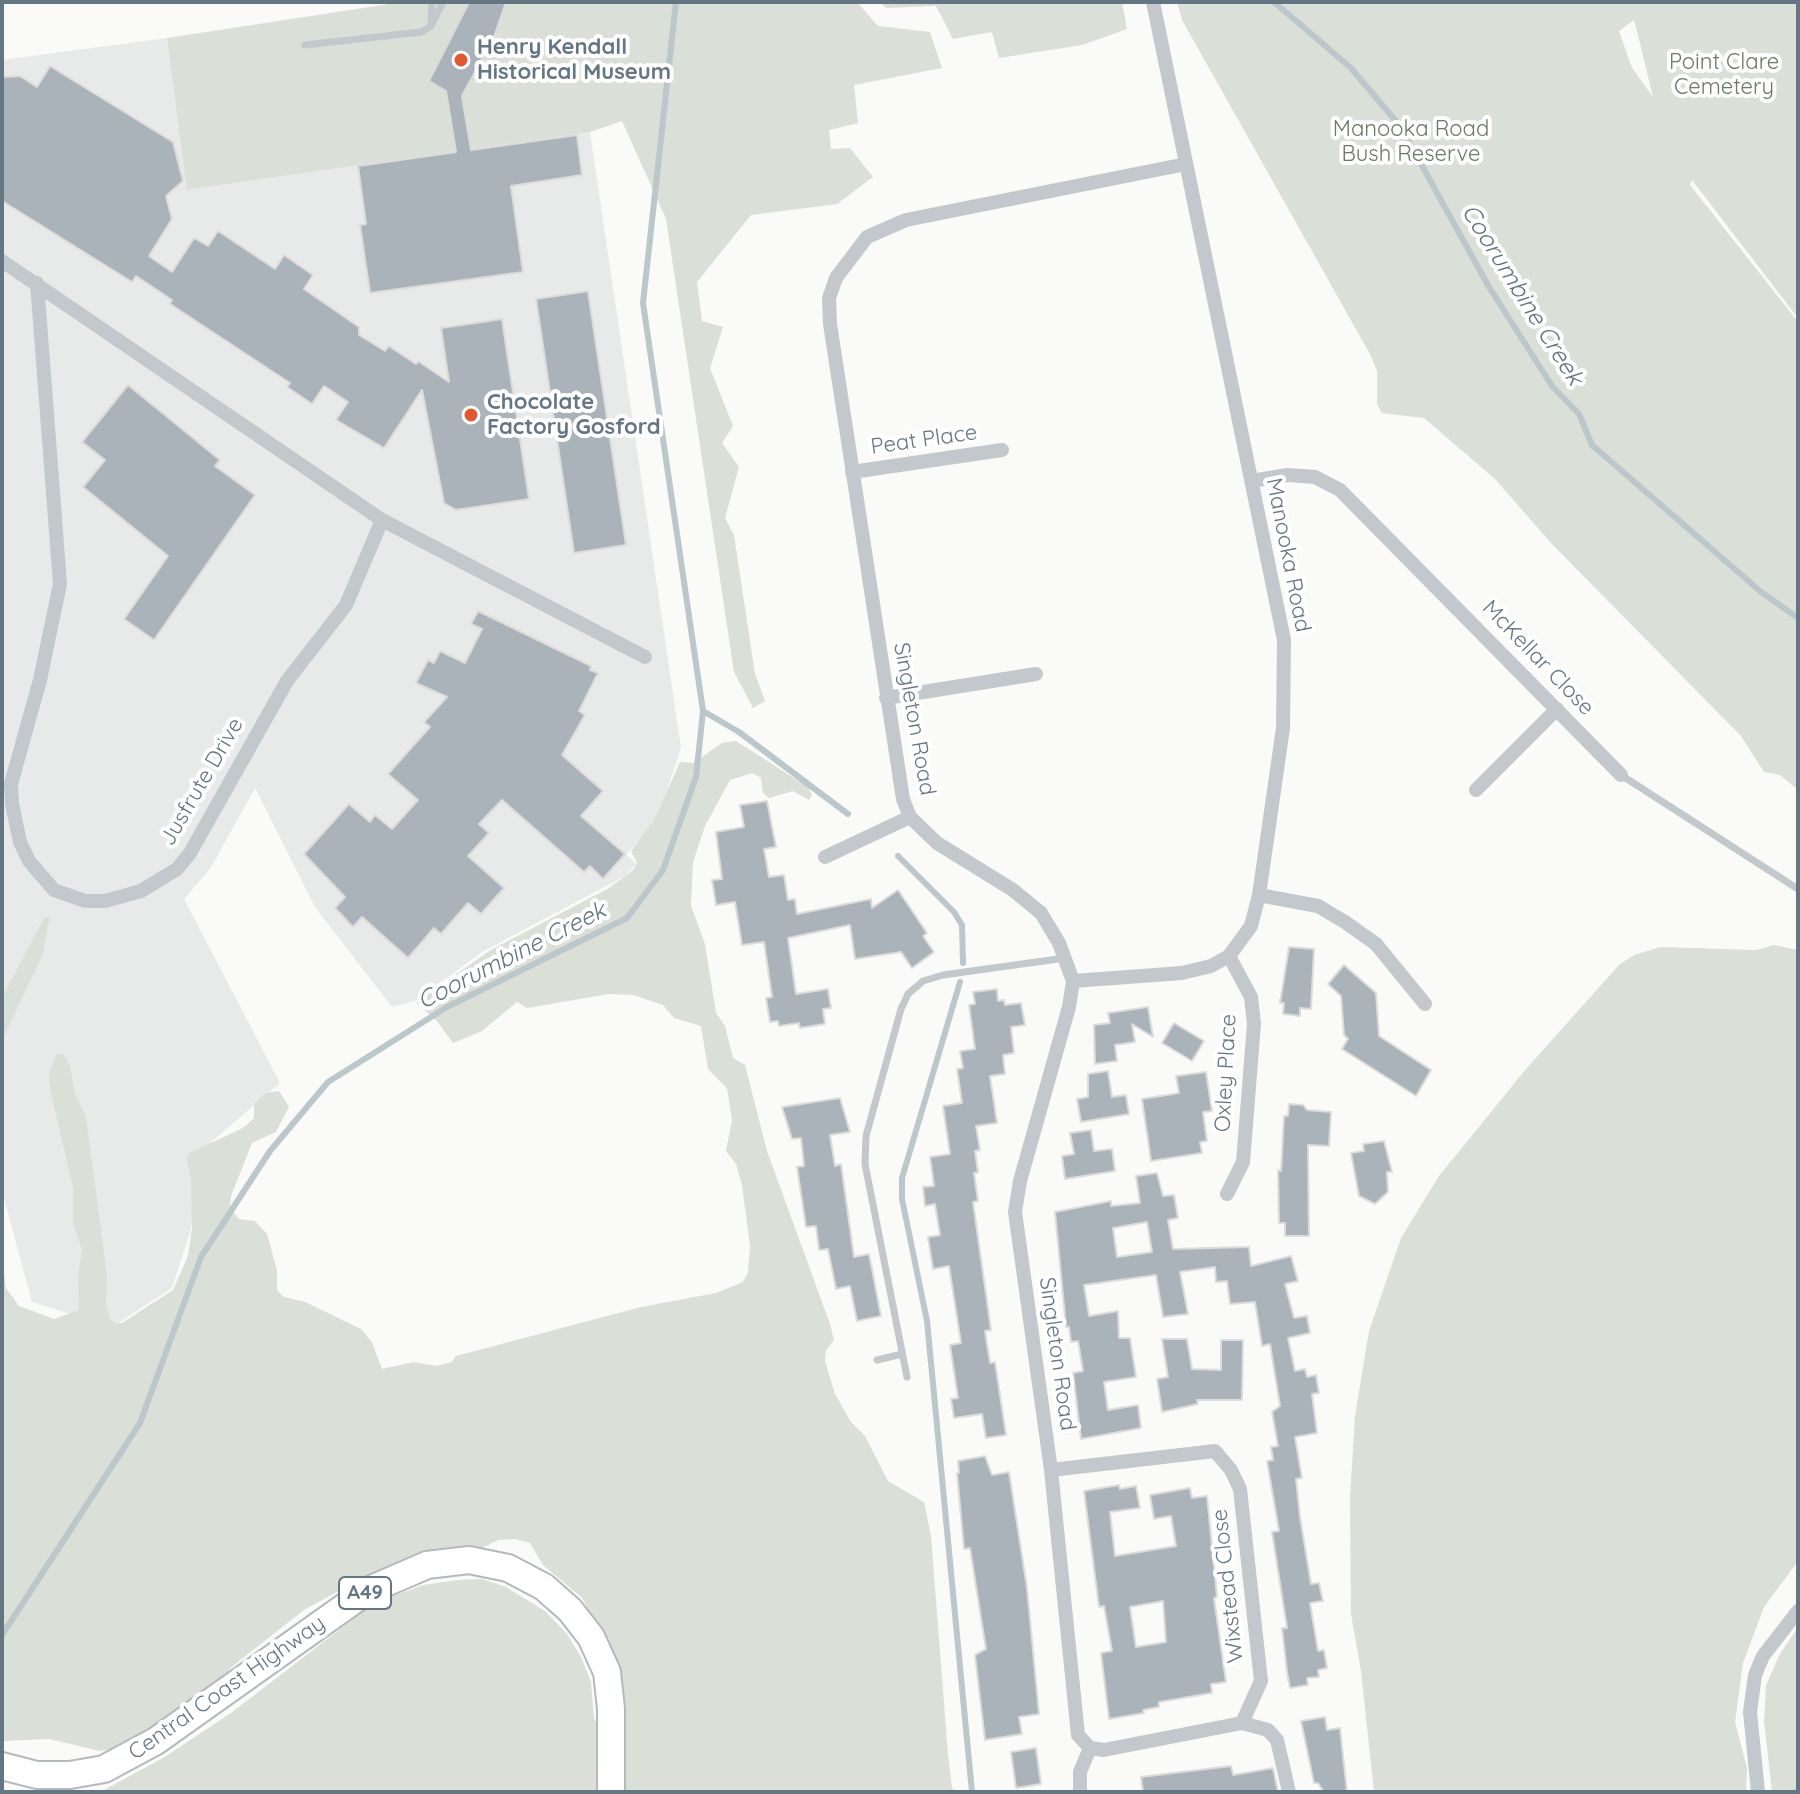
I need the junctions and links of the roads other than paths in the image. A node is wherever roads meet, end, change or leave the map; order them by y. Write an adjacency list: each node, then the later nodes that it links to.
1 (432, 2): 4 (lane)
2 (443, 2): 4 (lane)
3 (1153, 2): 6 (street, Manooka Road)
4 (431, 26): 5 (lane)
5 (305, 45)
6 (1186, 164): 10 (street, Singleton Road); 11 (street, Manooka Road)
7 (2, 261): 8 (street)
8 (37, 283): 12 (street); 12 (street, Jusfrute Drive)
9 (1002, 450): 10 (street, Peat Place)
10 (852, 472): 15 (street, Singleton Road)
11 (1251, 481): 16 (street, McKellar Close); 22 (street, Manooka Road)
12 (382, 520): 13 (street)
13 (645, 657)
14 (1036, 674): 15 (street)
15 (886, 698): 19 (street, Singleton Road)
16 (1557, 709): 17 (street, McKellar Close); 18 (street)
17 (1621, 775): 21 (lane, McKellar Close)
18 (1476, 790)
19 (910, 817): 20 (street); 24 (street, Singleton Road)
20 (825, 857)
21 (1798, 889)
22 (1259, 895): 23 (street, Manooka Road); 26 (street)
23 (1229, 956): 25 (street); 27 (street, Oxley Place)
24 (1065, 958): 25 (street, Singleton Road); 28 (lane)
25 (1073, 981): 31 (street, Singleton Road)
26 (1425, 1004)
27 (1227, 1194)
28 (902, 1354): 29 (lane); 30 (lane)
29 (877, 1360)
30 (907, 1377)
31 (1051, 1470): 33 (street, Wixstead Close); 34 (street, Singleton Road)
32 (1798, 1611): 39 (street)
33 (1242, 1723): 34 (street); 38 (street)
34 (1090, 1748): 37 (street)
35 (2, 1766): 36 (highway, Central Coast Highway / A49)
36 (611, 1792)
37 (1080, 1792)
38 (1289, 1792)
39 (1758, 1792)

